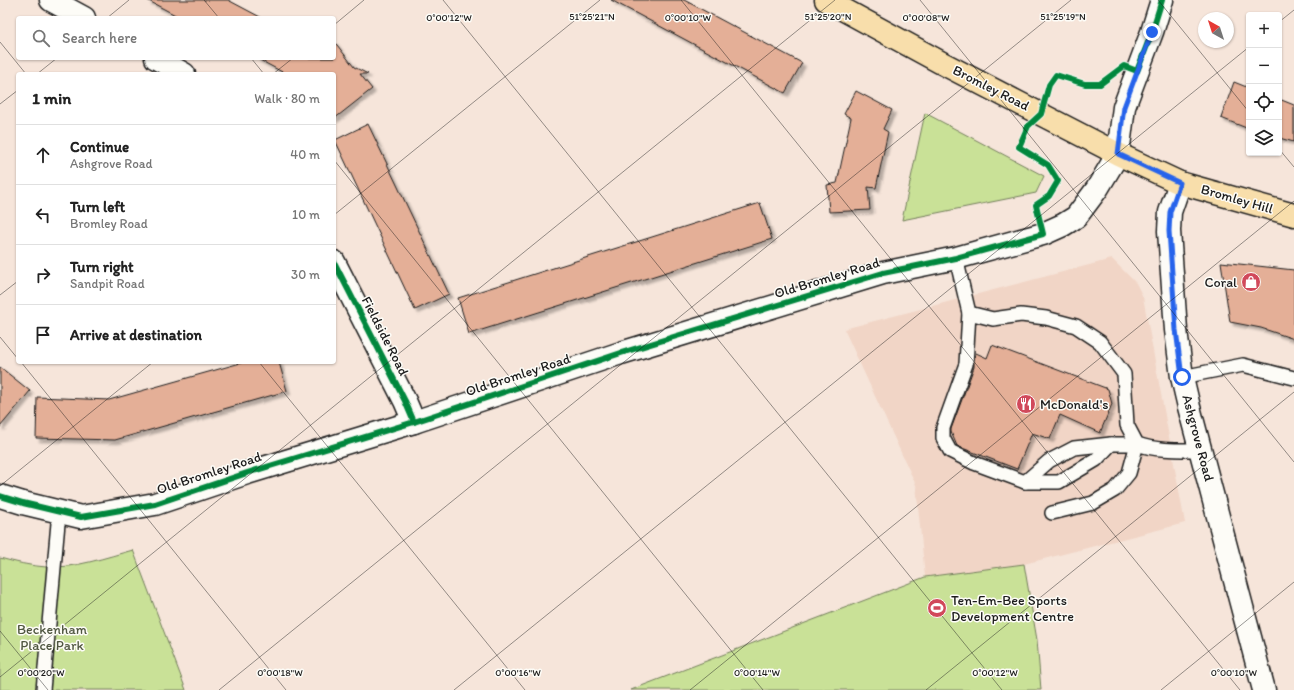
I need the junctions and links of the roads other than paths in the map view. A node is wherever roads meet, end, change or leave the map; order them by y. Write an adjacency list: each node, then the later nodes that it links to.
1 (51, 0): 4 (street)
2 (826, 0): 7 (main road, Bromley Road)
3 (1162, 0): 7 (street)
4 (80, 16)
5 (160, 60): 6 (street)
6 (180, 72)
7 (1118, 154): 8 (main road, Bromley Road); 10 (street, Old Bromley Road)
8 (1180, 183): 9 (main road, Bromley Hill); 13 (street, Ashgrove Road)
9 (1294, 215)
10 (956, 258): 12 (lane); 15 (street, Old Bromley Road)
11 (336, 266): 15 (street, Fieldside Road)
12 (968, 313): 17 (lane); 19 (lane)
13 (1182, 377): 14 (lane); 18 (street, Ashgrove Road)
14 (1294, 378)
15 (414, 422): 21 (street, Old Bromley Road)
16 (1111, 444): 17 (lane); 19 (lane); 19 (lane)
17 (1137, 444): 18 (lane); 22 (lane)
18 (1201, 450): 24 (street, Ashgrove Road)
19 (1025, 482)
20 (0, 496): 21 (street, Old Bromley Road)
21 (59, 512): 23 (lane)
22 (1052, 513)
23 (42, 690)
24 (1264, 690)

